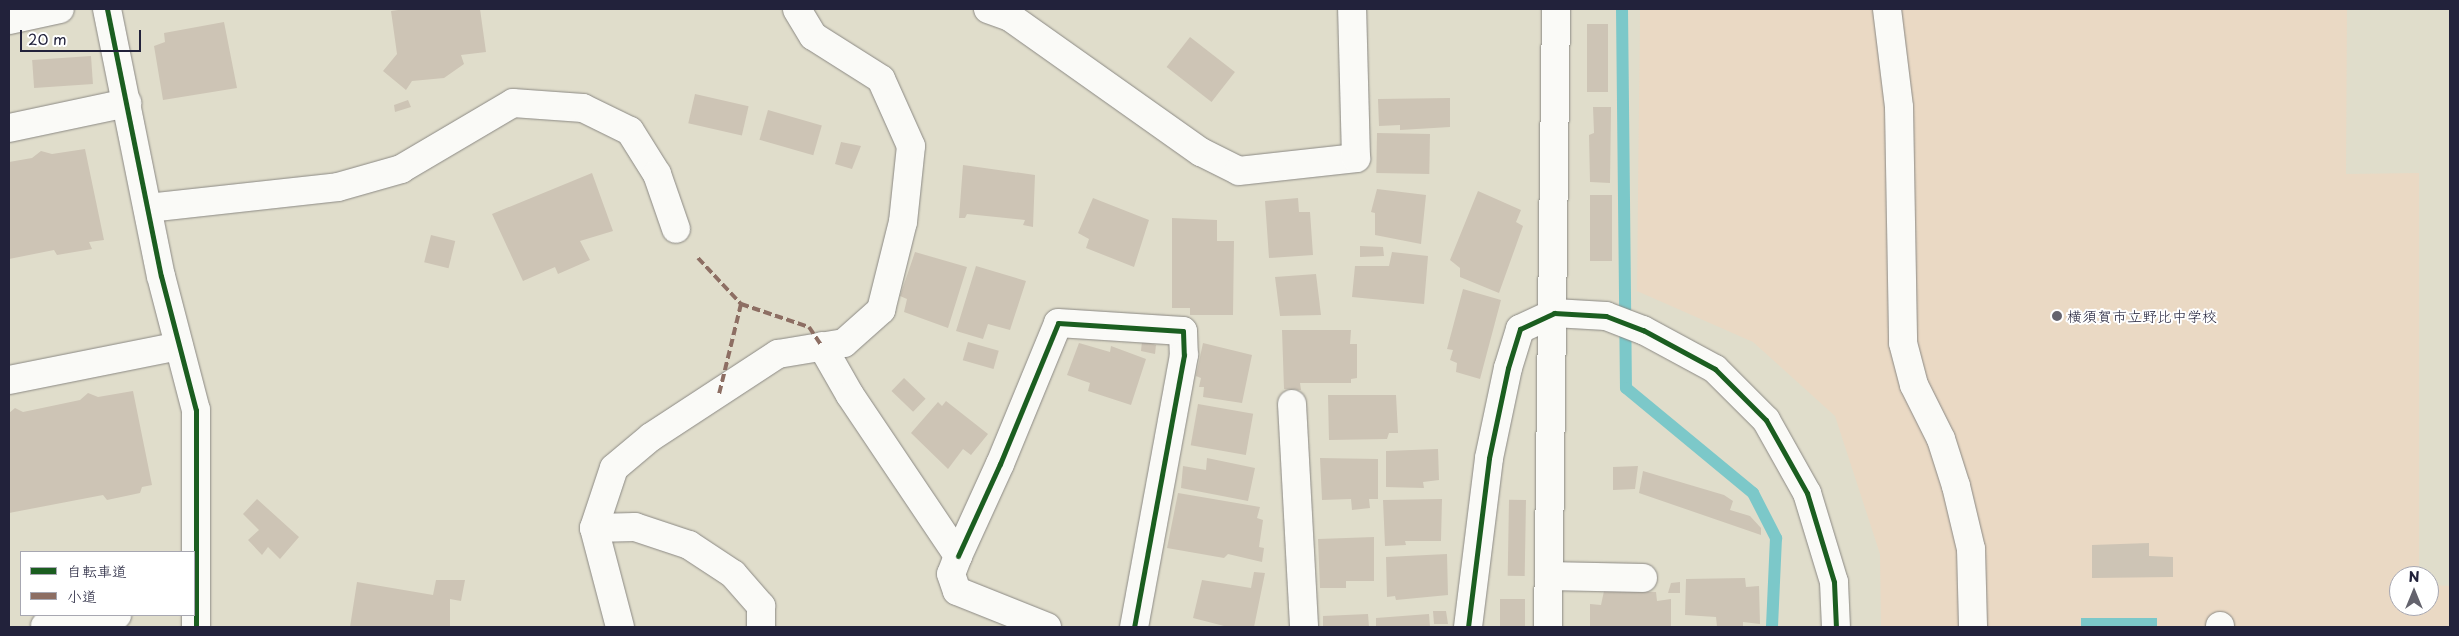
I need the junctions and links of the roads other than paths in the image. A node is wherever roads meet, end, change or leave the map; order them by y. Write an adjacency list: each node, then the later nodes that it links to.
1 (60, 9): 8 (street)
2 (107, 9): 9 (street)
3 (797, 9): 15 (street)
4 (988, 9): 5 (street)
5 (1352, 9)
6 (1556, 9): 13 (street)
7 (1887, 9): 33 (street)
8 (9, 20)
9 (126, 103): 10 (street); 11 (street)
10 (9, 128)
11 (148, 208): 12 (street); 14 (street)
12 (676, 229)
13 (1554, 313): 20 (street); 30 (street); 32 (street)
14 (179, 346): 16 (street); 22 (street)
15 (822, 346): 18 (street); 19 (street)
16 (9, 380)
17 (1292, 404): 29 (street)
18 (594, 528): 25 (street); 26 (street)
19 (958, 556): 27 (street); 28 (street)
20 (1549, 576): 21 (street); 31 (street)
21 (1643, 578)
22 (195, 611)
23 (110, 616): 24 (street)
24 (45, 626)
25 (620, 627)
26 (761, 627)
27 (1047, 627)
28 (1134, 627)
29 (1304, 627)
30 (1468, 627)
31 (1548, 627)
32 (1836, 627)
33 (1973, 627)

